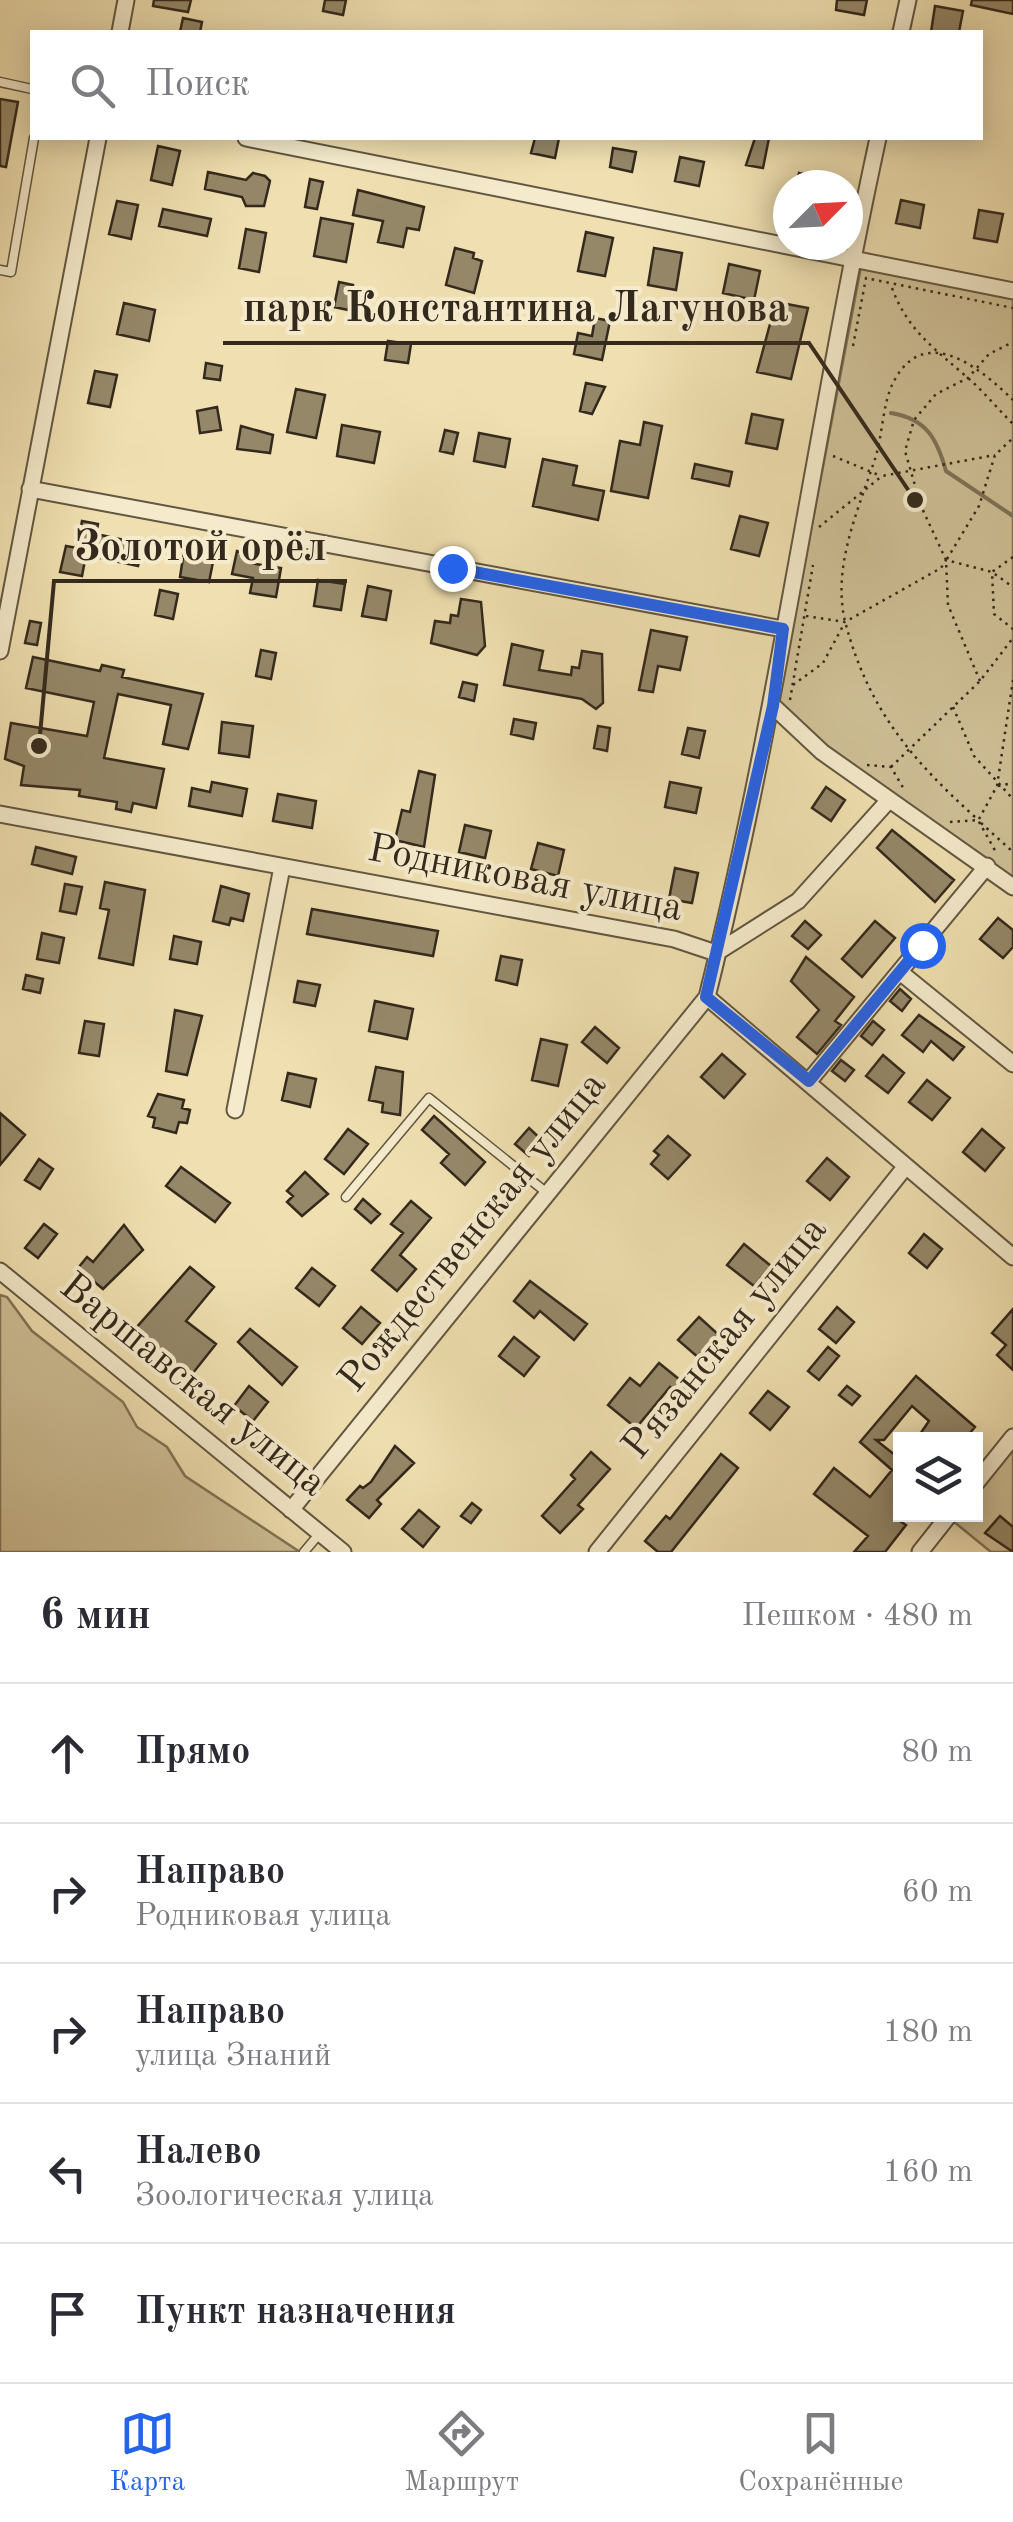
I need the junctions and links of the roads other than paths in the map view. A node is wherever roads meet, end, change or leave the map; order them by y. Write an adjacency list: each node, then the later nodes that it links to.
1 (126, 0): 3 (street)
2 (908, 0): 4 (street)
3 (120, 30)
4 (901, 30)
5 (0, 82): 6 (lane)
6 (30, 89)
7 (34, 140): 15 (lane)
8 (98, 140): 17 (street)
9 (256, 140): 12 (street)
10 (878, 140): 11 (street)
11 (863, 207)
12 (773, 242)
13 (852, 260): 18 (street)
14 (862, 260): 16 (street)
15 (0, 270)
16 (1013, 290)
17 (30, 490): 18 (street); 19 (street)
18 (783, 629): 20 (street)
19 (0, 651)
20 (773, 706): 21 (street); 26 (street)
21 (889, 800): 23 (street); 26 (street)
22 (0, 814): 24 (street, Родниковая улица)
23 (993, 862): 25 (street); 27 (street)
24 (282, 867): 26 (street, Родниковая улица); 31 (street)
25 (1013, 887)
26 (716, 954): 28 (street, Родниковая улица)
27 (900, 972): 29 (street); 30 (street)
28 (706, 997): 30 (street); 33 (street, Рождественская улица)
29 (1013, 1064)
30 (809, 1081): 32 (street)
31 (235, 1110)
32 (906, 1166): 35 (street); 44 (street, Рязанская улица)
33 (547, 1193): 34 (lane); 39 (street, Рождественская улица)
34 (346, 1198)
35 (1013, 1257)
36 (0, 1270): 39 (street, Варшавская улица)
37 (1013, 1437): 38 (street)
38 (983, 1474)
39 (291, 1510): 41 (street, Варшавская улица)
40 (944, 1522): 45 (street)
41 (320, 1533): 42 (lane); 43 (street, Варшавская улица)
42 (304, 1552)
43 (343, 1552)
44 (597, 1552)
45 (920, 1552)

